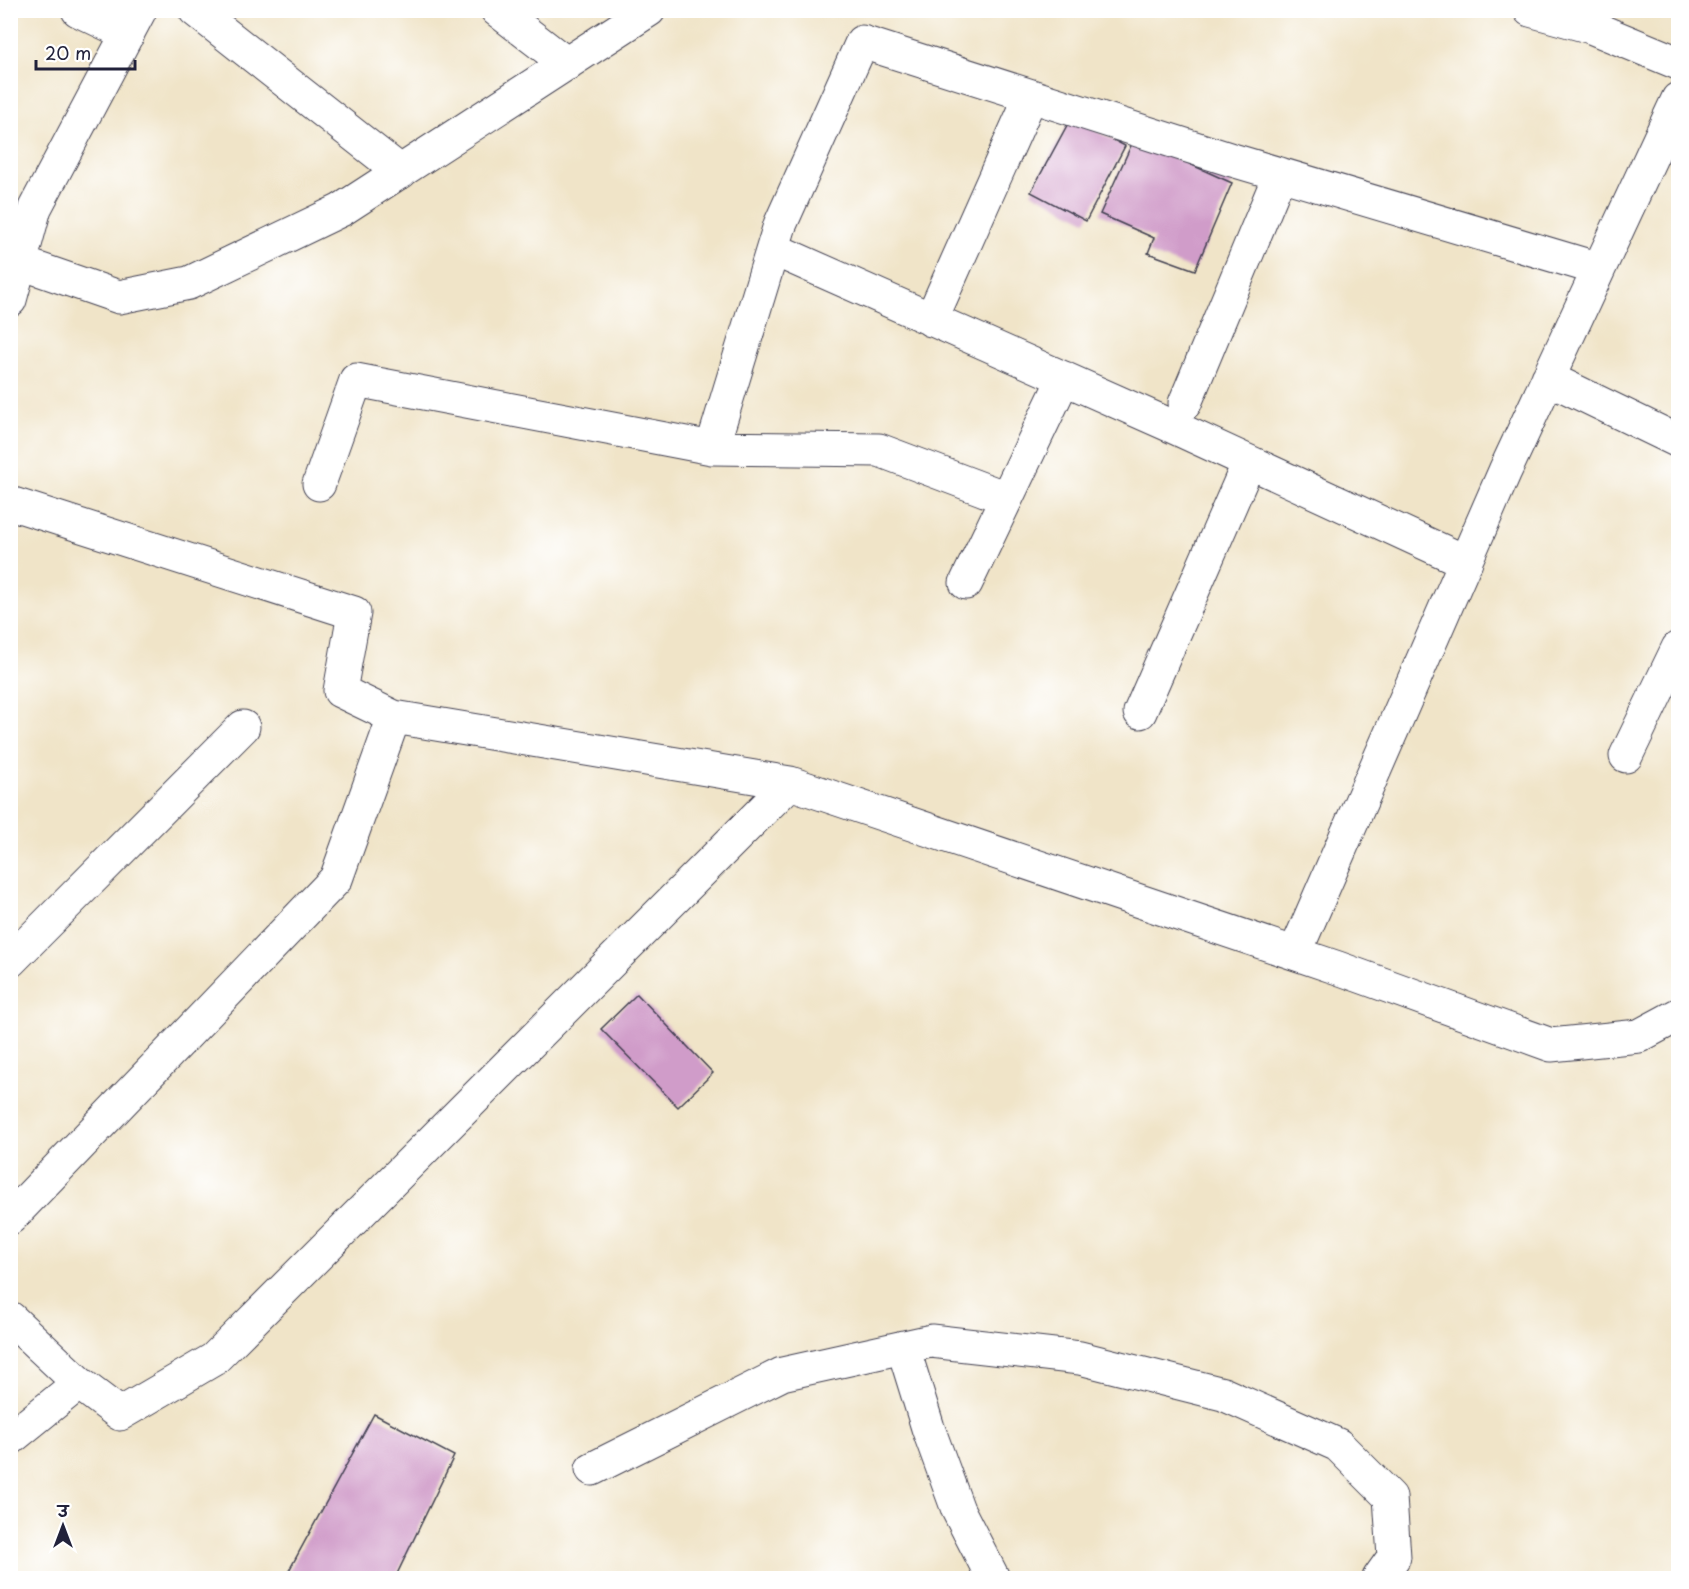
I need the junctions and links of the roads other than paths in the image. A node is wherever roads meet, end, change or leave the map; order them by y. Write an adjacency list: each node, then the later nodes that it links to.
1 (78, 10): 6 (street)
2 (195, 10): 11 (street)
3 (497, 10): 8 (street)
4 (649, 10): 8 (street)
5 (1530, 10): 7 (street)
6 (134, 22): 14 (street)
7 (1678, 63)
8 (567, 64): 11 (street)
9 (1031, 96): 12 (street); 13 (street); 17 (street)
10 (1678, 99): 15 (street)
11 (401, 172): 14 (street)
12 (1280, 174): 15 (street); 20 (street)
13 (773, 249): 17 (street); 22 (street)
14 (21, 263): 16 (street)
15 (1599, 269): 19 (street)
16 (10, 300)
17 (932, 320): 18 (street)
18 (1064, 378): 23 (street); 25 (street)
19 (1548, 378): 21 (street); 27 (street)
20 (1185, 403)
21 (1678, 441)
22 (712, 448): 24 (street); 25 (street)
23 (1250, 462): 27 (street); 30 (street)
24 (319, 484)
25 (1006, 498): 28 (street)
26 (10, 503): 31 (street)
27 (1466, 562): 35 (street)
28 (966, 583)
29 (1678, 648): 33 (street)
30 (1140, 712)
31 (394, 717): 34 (street); 38 (street)
32 (243, 727): 36 (street)
33 (1626, 756)
34 (790, 783): 35 (street); 41 (street)
35 (1294, 953): 37 (street)
36 (10, 961)
37 (1678, 1015)
38 (10, 1218)
39 (10, 1318): 41 (street)
40 (903, 1347): 43 (street); 44 (street); 45 (street)
41 (79, 1383): 42 (street)
42 (10, 1439)
43 (592, 1469)
44 (993, 1578)
45 (1379, 1578)

